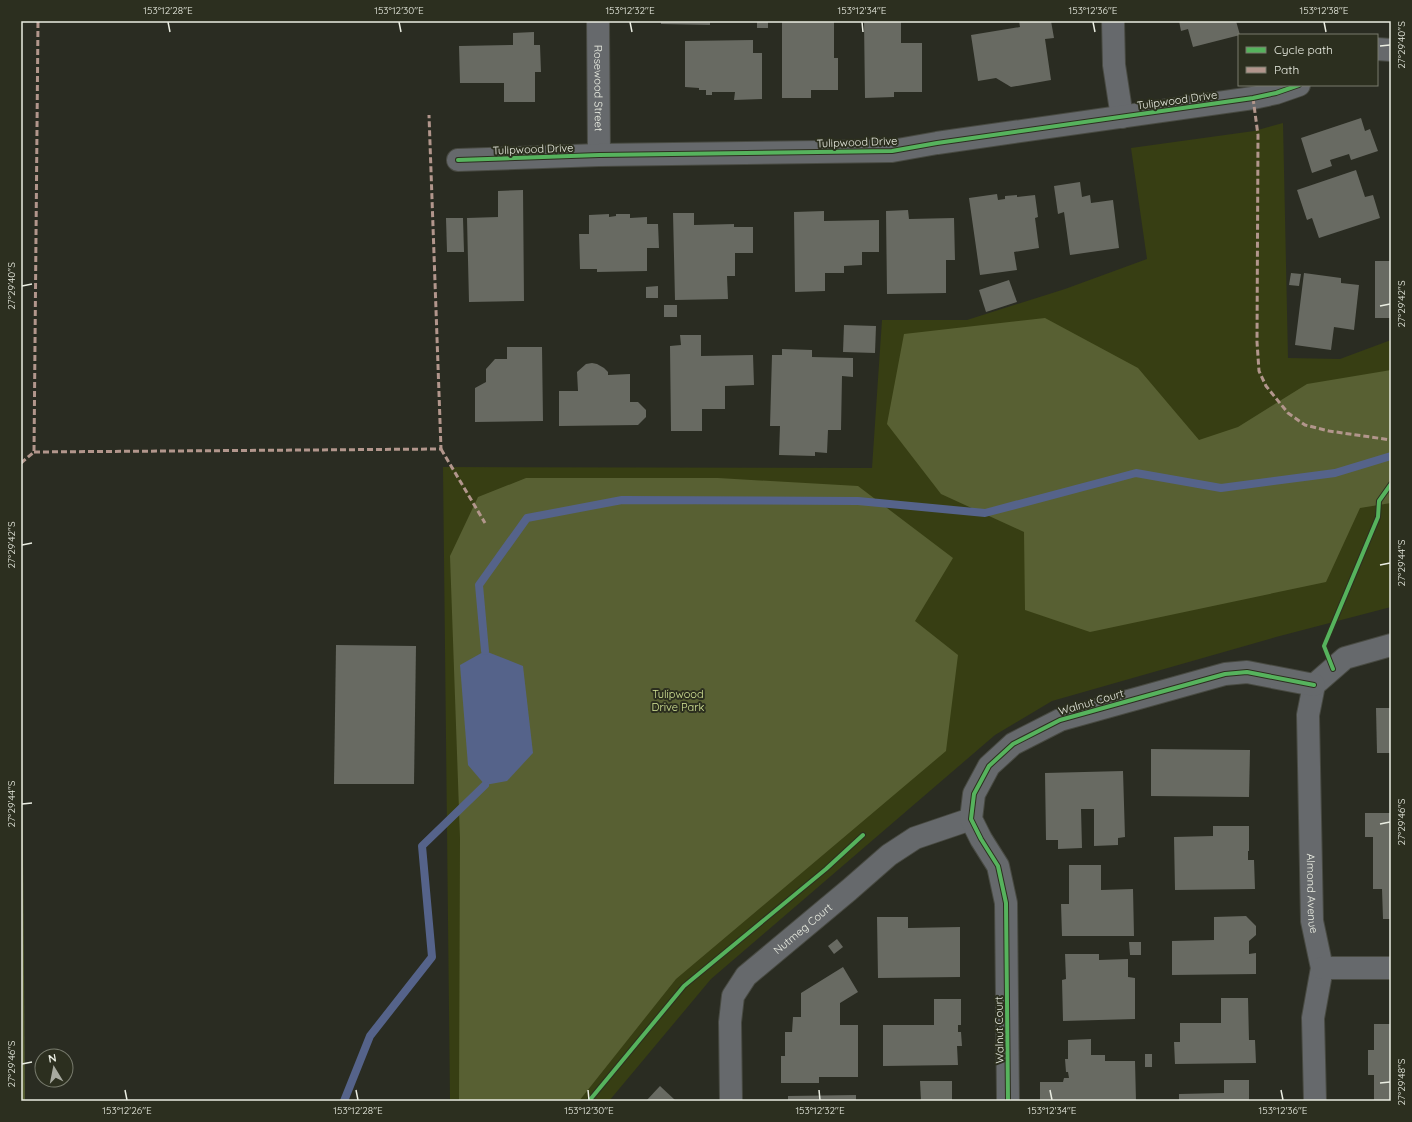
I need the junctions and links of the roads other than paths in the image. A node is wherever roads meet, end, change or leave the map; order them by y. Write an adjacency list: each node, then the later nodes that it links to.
1 (598, 21): 7 (street, Rosewood Street)
2 (1113, 21): 6 (street)
3 (1378, 49): 4 (street)
4 (1391, 50)
5 (1295, 86): 6 (street, Tulipwood Drive)
6 (1122, 117): 7 (street, Tulipwood Drive)
7 (598, 155): 8 (street, Tulipwood Drive)
8 (458, 160)
9 (1391, 645): 10 (street)
10 (1314, 685): 11 (street, Walnut Court); 12 (street, Almond Avenue)
11 (971, 819): 14 (street, Nutmeg Court); 15 (street, Walnut Court)
12 (1322, 968): 13 (street); 16 (street, Almond Avenue)
13 (1391, 968)
14 (731, 1101)
15 (1008, 1101)
16 (1315, 1101)

